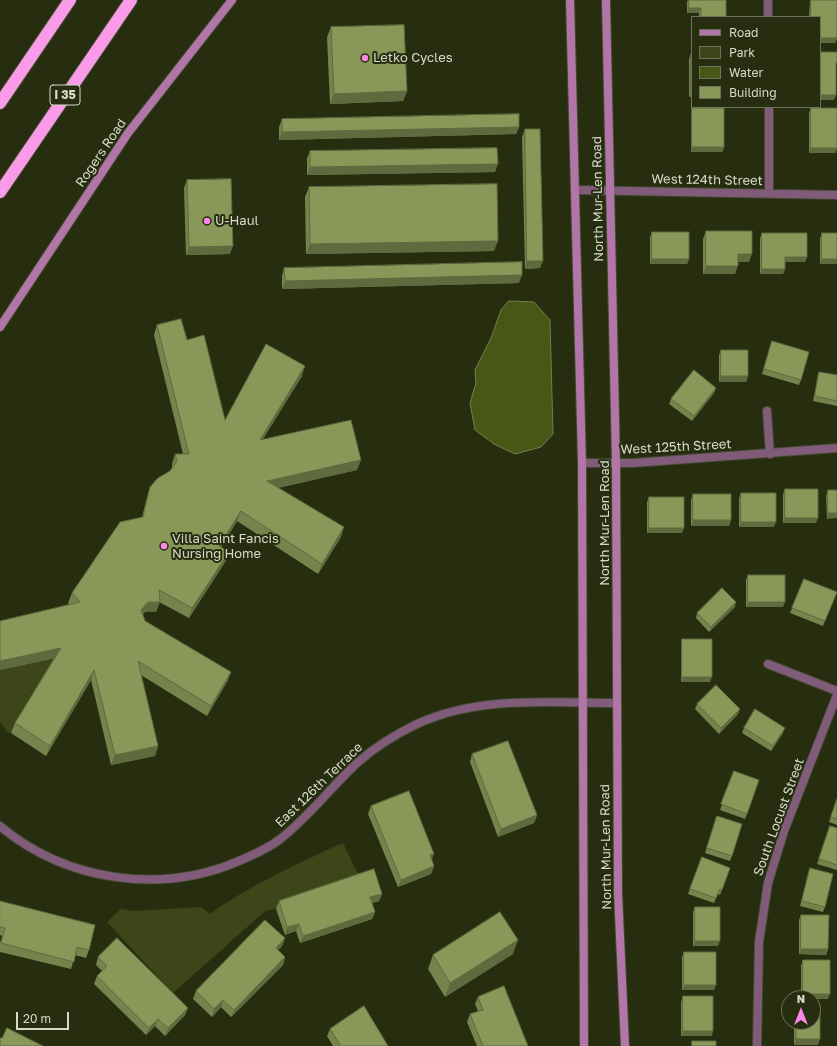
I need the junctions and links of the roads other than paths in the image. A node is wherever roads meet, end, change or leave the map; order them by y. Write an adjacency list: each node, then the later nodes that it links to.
1 (70, 0): 8 (highway)
2 (131, 0): 12 (highway, I 35)
3 (232, 0): 15 (main road, Rogers Road)
4 (570, 0): 10 (main road, North Mur-Len Road)
5 (606, 0): 11 (main road, North Mur-Len Road)
6 (768, 0): 7 (street)
7 (768, 16)
8 (0, 103)
9 (769, 108): 13 (street)
10 (576, 190): 11 (street, West 124th Street); 19 (main road, North Mur-Len Road)
11 (610, 190): 13 (street, West 124th Street); 20 (main road, North Mur-Len Road)
12 (0, 192)
13 (769, 193): 14 (street, West 124th Street)
14 (837, 195)
15 (0, 327)
16 (767, 411): 18 (street)
17 (837, 448): 18 (street, West 125th Street)
18 (770, 454): 20 (street, West 125th Street)
19 (582, 463): 20 (street, West 125th Street); 24 (main road, North Mur-Len Road)
20 (616, 463): 25 (main road, North Mur-Len Road)
21 (768, 664): 22 (street)
22 (837, 691)
23 (837, 695): 29 (street, South Locust Street)
24 (583, 703): 25 (street, East 126th Terrace); 26 (street, East 126th Terrace); 27 (main road, North Mur-Len Road)
25 (617, 703): 28 (main road, North Mur-Len Road)
26 (0, 826)
27 (584, 1046)
28 (625, 1046)
29 (757, 1046)

